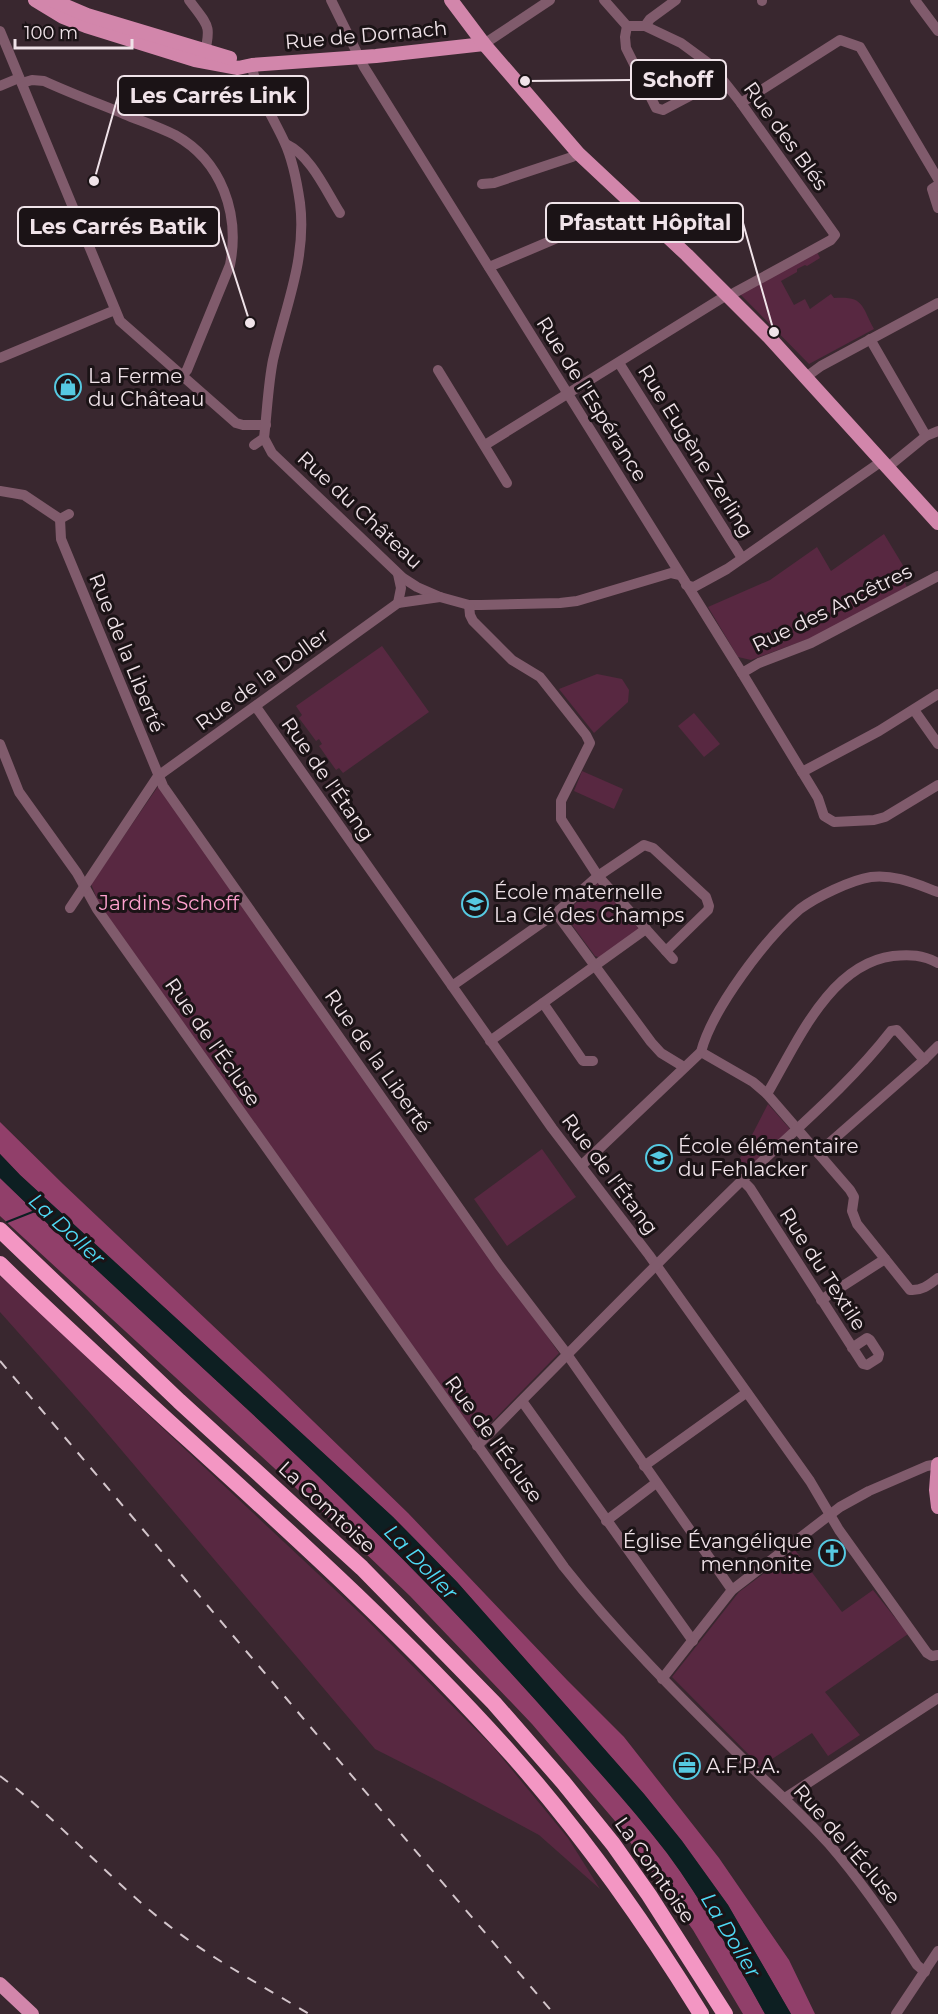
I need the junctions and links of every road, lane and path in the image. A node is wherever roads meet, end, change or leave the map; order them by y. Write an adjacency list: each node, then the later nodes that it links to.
1 (34, 0): 15 (main road, Rue de Dornach)
2 (52, 0): 15 (main road, Rue de Dornach)
3 (189, 0): 15 (street)
4 (331, 0): 16 (street, Rue de l'Espérance)
5 (451, 0): 14 (main road)
6 (550, 0): 14 (street)
7 (604, 0): 10 (street)
8 (676, 0): 11 (street)
9 (915, 0): 13 (street)
10 (627, 26): 11 (street, Rue des Blés); 18 (street)
11 (645, 26): 18 (street, Rue des Blés)
12 (0, 31): 19 (street)
13 (938, 31)
14 (484, 44): 16 (main road, Rue de Dornach); 23 (main road)
15 (204, 57): 17 (main road, Rue de Dornach)
16 (358, 57): 17 (main road, Rue de Dornach); 30 (street, Rue de l'Espérance)
17 (252, 65): 22 (street)
18 (722, 79): 21 (street, Rue des Blés)
19 (21, 80): 20 (street); 33 (street); 38 (street)
20 (0, 86)
21 (741, 103): 24 (street); 31 (street, Rue des Blés)
22 (286, 144): 29 (street); 41 (street)
23 (578, 153): 25 (street); 27 (main road)
24 (938, 179)
25 (482, 184)
26 (938, 185): 28 (street)
27 (633, 204): 30 (street); 31 (main road)
28 (938, 208)
29 (340, 213)
30 (489, 267): 40 (street, Rue de l'Espérance)
31 (728, 296): 36 (street); 39 (main road)
32 (938, 303): 34 (street)
33 (115, 310): 35 (street); 38 (street)
34 (870, 339): 39 (street); 43 (street)
35 (0, 358)
36 (619, 363): 40 (street); 51 (street, Rue Eugène Zerling)
37 (438, 370): 46 (street)
38 (182, 376): 41 (street)
39 (806, 377): 47 (main road)
40 (568, 394): 46 (street); 53 (street, Rue de l'Espérance)
41 (266, 425): 44 (street)
42 (938, 431): 43 (street)
43 (926, 436): 47 (street)
44 (264, 438): 45 (street); 52 (street, Rue du Château)
45 (254, 445)
46 (484, 445): 48 (street)
47 (885, 464): 50 (main road); 51 (street)
48 (507, 483)
49 (0, 491): 66 (street, Rue de la Liberté)
50 (938, 523)
51 (742, 558): 55 (street)
52 (398, 574): 56 (street, Rue du Château); 57 (street)
53 (680, 574): 55 (street, Rue de l'Espérance); 58 (street, Rue du Château)
54 (938, 576): 59 (street, Rue des Ancêtres)
55 (686, 585): 59 (street, Rue de l'Espérance)
56 (440, 597): 57 (street, Rue du Château); 58 (street, Rue du Château)
57 (398, 603): 61 (street, Rue de la Doller)
58 (469, 605): 68 (street)
59 (741, 673): 65 (street, Rue de l'Espérance)
60 (938, 693): 62 (street)
61 (256, 707): 66 (street, Rue de la Doller); 76 (street, Rue de l'Étang)
62 (914, 710): 64 (street); 65 (street)
63 (0, 744): 69 (street, Rue de l'Écluse)
64 (938, 744)
65 (802, 772): 67 (street, Rue de l'Espérance)
66 (158, 776): 69 (street, Rue de la Doller); 96 (street, Rue de la Liberté)
67 (938, 785)
68 (598, 876): 72 (street); 73 (street); 73 (street)
69 (84, 886): 71 (street, Rue de la Doller); 99 (street, Rue de l'Écluse)
70 (938, 892): 80 (street)
71 (70, 908)
72 (556, 913): 75 (street); 76 (street)
73 (646, 929): 75 (street)
74 (938, 963): 84 (street)
75 (596, 967): 77 (street); 83 (street)
76 (452, 986): 78 (street, Rue de l'Étang)
77 (543, 1003): 78 (street); 82 (street)
78 (490, 1041): 87 (street, Rue de l'Étang)
79 (938, 1046): 81 (street)
80 (701, 1052): 83 (street); 84 (street)
81 (924, 1060): 85 (street); 86 (street)
82 (593, 1061)
83 (684, 1067): 87 (street)
84 (767, 1094): 85 (street)
85 (798, 1129): 86 (street); 88 (street)
86 (818, 1153): 90 (street)
87 (582, 1165): 92 (street, Rue de l'Étang)
88 (742, 1180): 92 (street); 94 (street, Rue du Textile)
89 (0, 1230): 117 (highway, La Comtoise)
90 (885, 1259): 93 (street); 94 (street)
91 (0, 1264): 116 (highway, La Comtoise)
92 (656, 1265): 96 (street); 97 (street, Rue de l'Étang)
93 (938, 1278)
94 (822, 1300): 95 (street, Rue du Textile)
95 (852, 1348)
96 (567, 1354): 98 (street); 101 (street, Rue de la Liberté)
97 (746, 1393): 101 (street); 104 (street, Rue de l'Étang)
98 (522, 1401): 99 (street); 105 (street)
99 (477, 1446): 109 (street, Rue de l'Écluse)
100 (938, 1464): 103 (main road); 104 (street)
101 (644, 1466): 102 (street, Rue de la Liberté)
102 (656, 1483): 105 (street); 106 (street, Rue de la Liberté)
103 (938, 1507)
104 (830, 1515): 106 (street); 108 (street, Rue de l'Étang)
105 (606, 1521): 107 (street)
106 (732, 1590): 107 (street)
107 (693, 1641): 109 (street)
108 (938, 1655)
109 (662, 1678): 111 (street, Rue de l'Écluse)
110 (938, 1698): 111 (street)
111 (785, 1798): 113 (street, Rue de l'Écluse)
112 (938, 1951): 113 (street)
113 (924, 1972): 118 (street)
114 (0, 1984): 115 (main road)
115 (32, 2014)
116 (701, 2014)
117 (725, 2014)
118 (896, 2014)

